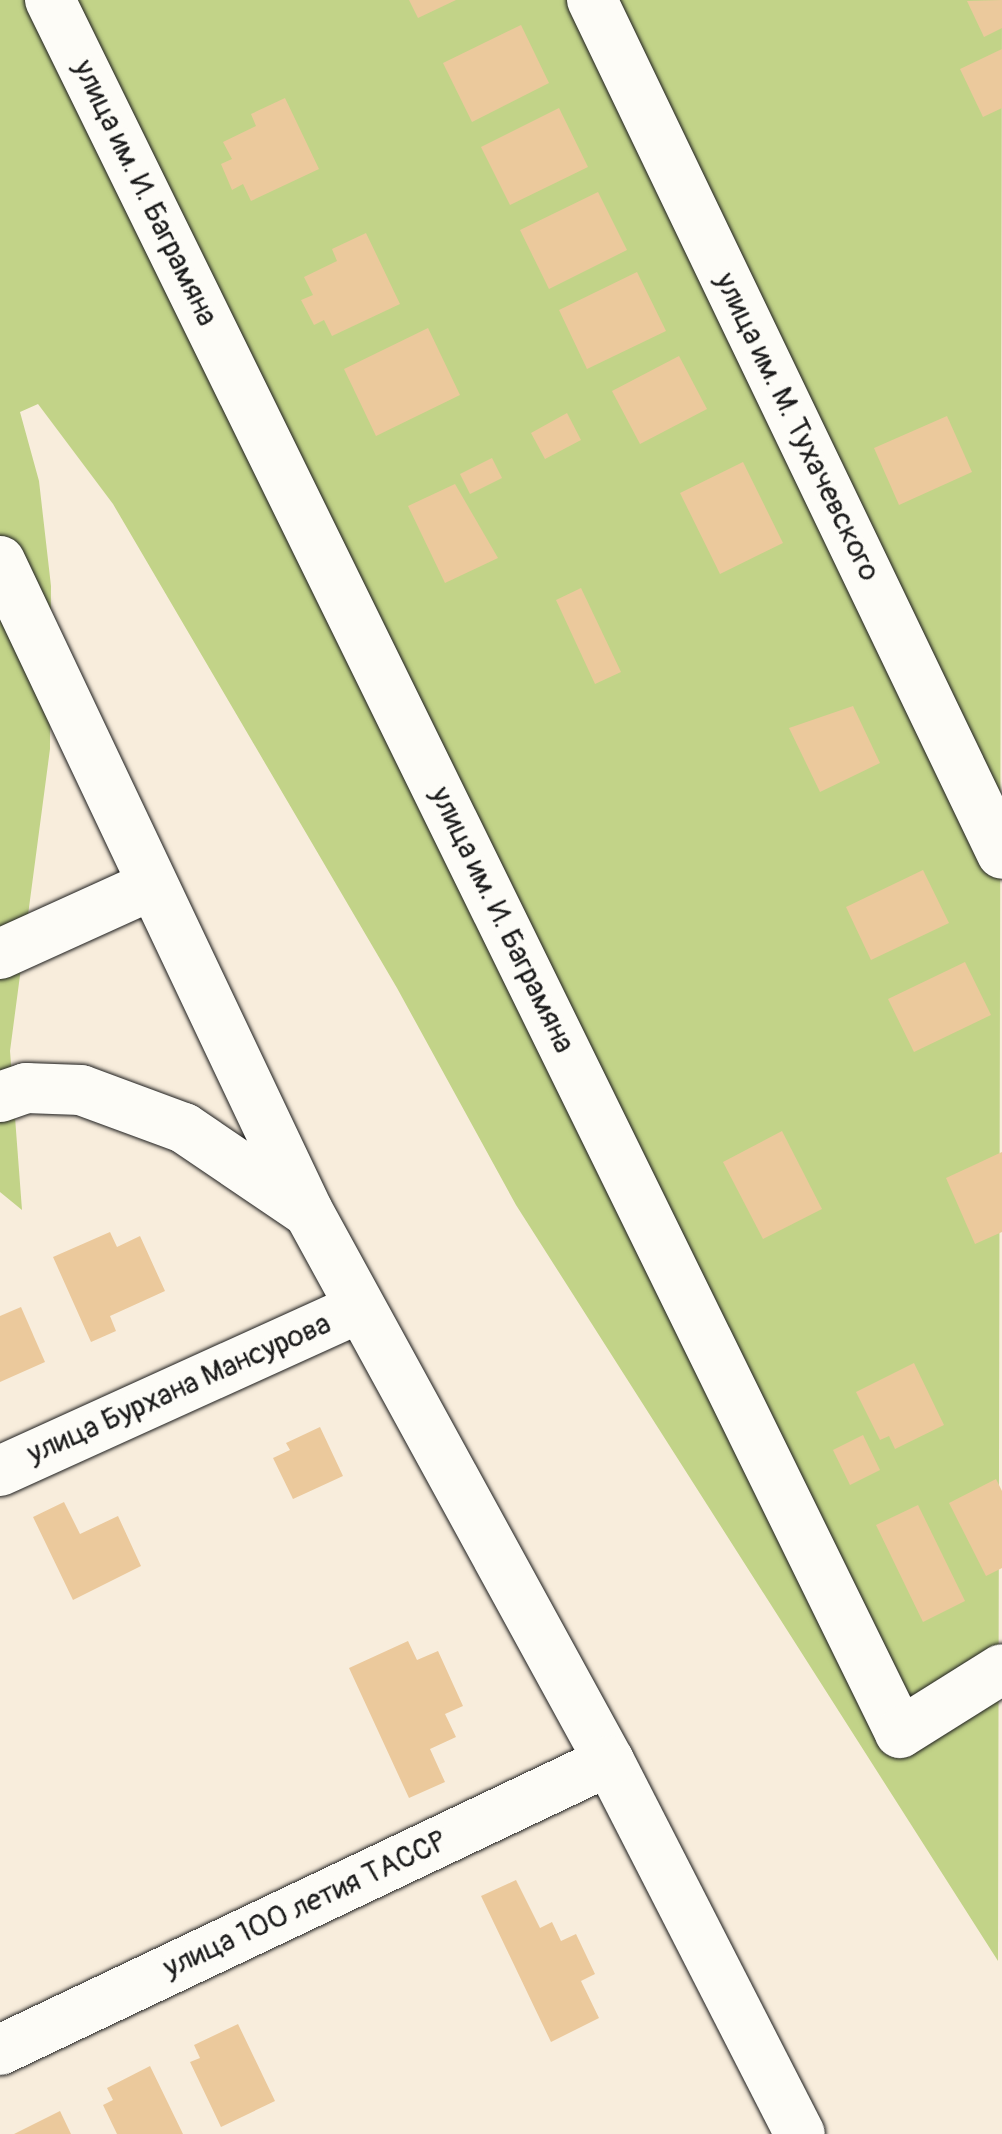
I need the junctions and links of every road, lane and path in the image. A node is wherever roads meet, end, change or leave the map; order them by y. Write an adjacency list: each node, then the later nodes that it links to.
1 (50, 0): 11 (street, улица им. И. Баграмяна)
2 (592, 0): 4 (street, улица им. М. Тухачевского)
3 (0, 561): 5 (street)
4 (1002, 854)
5 (152, 886): 6 (street); 8 (street)
6 (0, 954)
7 (0, 1097): 8 (street)
8 (308, 1212): 9 (street)
9 (358, 1308): 10 (street, улица Бурхана Мансурова); 12 (street)
10 (0, 1471)
11 (1002, 1669)
12 (609, 1761): 13 (street, улица 100 летия ТАССР); 14 (street)
13 (0, 2050)
14 (800, 2134)

